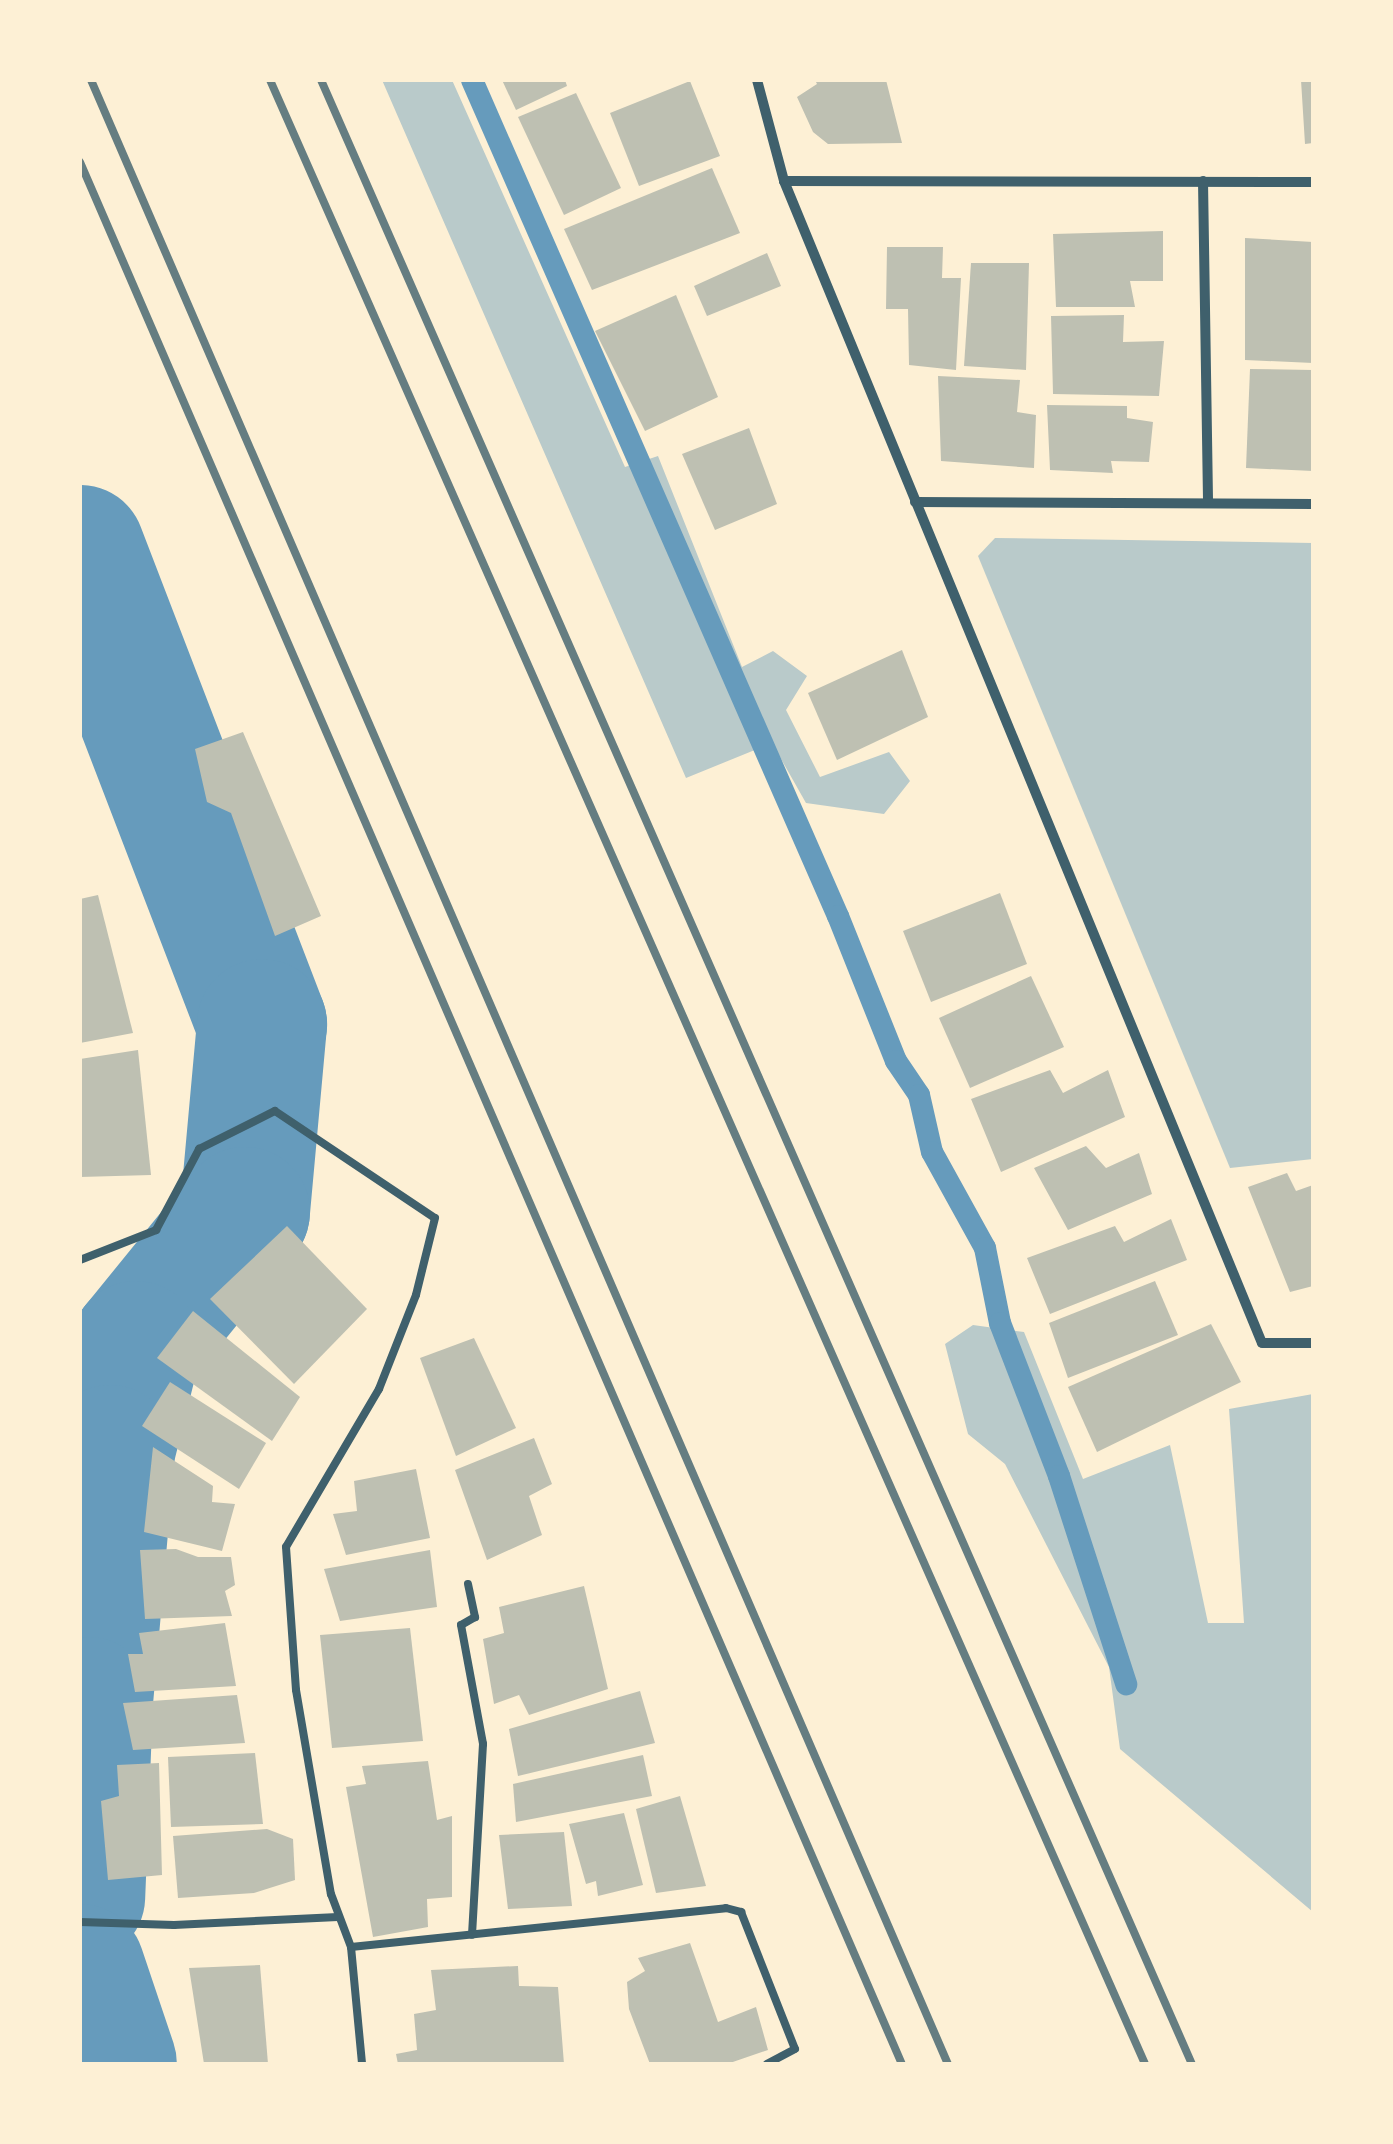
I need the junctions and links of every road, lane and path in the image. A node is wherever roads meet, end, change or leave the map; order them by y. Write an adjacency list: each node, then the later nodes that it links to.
1 (758, 80): 2 (street)
2 (784, 180): 3 (street); 5 (street)
3 (1203, 182): 4 (street); 6 (street)
4 (1313, 182)
5 (915, 502): 6 (street); 9 (street)
6 (1208, 503): 7 (street)
7 (1313, 504)
8 (80, 1260): 11 (lane)
9 (1313, 1343)
10 (468, 1584): 13 (lane)
11 (338, 1917): 12 (lane); 14 (lane)
12 (80, 1922)
13 (472, 1935): 14 (lane); 16 (lane)
14 (351, 1947): 15 (lane)
15 (362, 2064)
16 (767, 2064)

